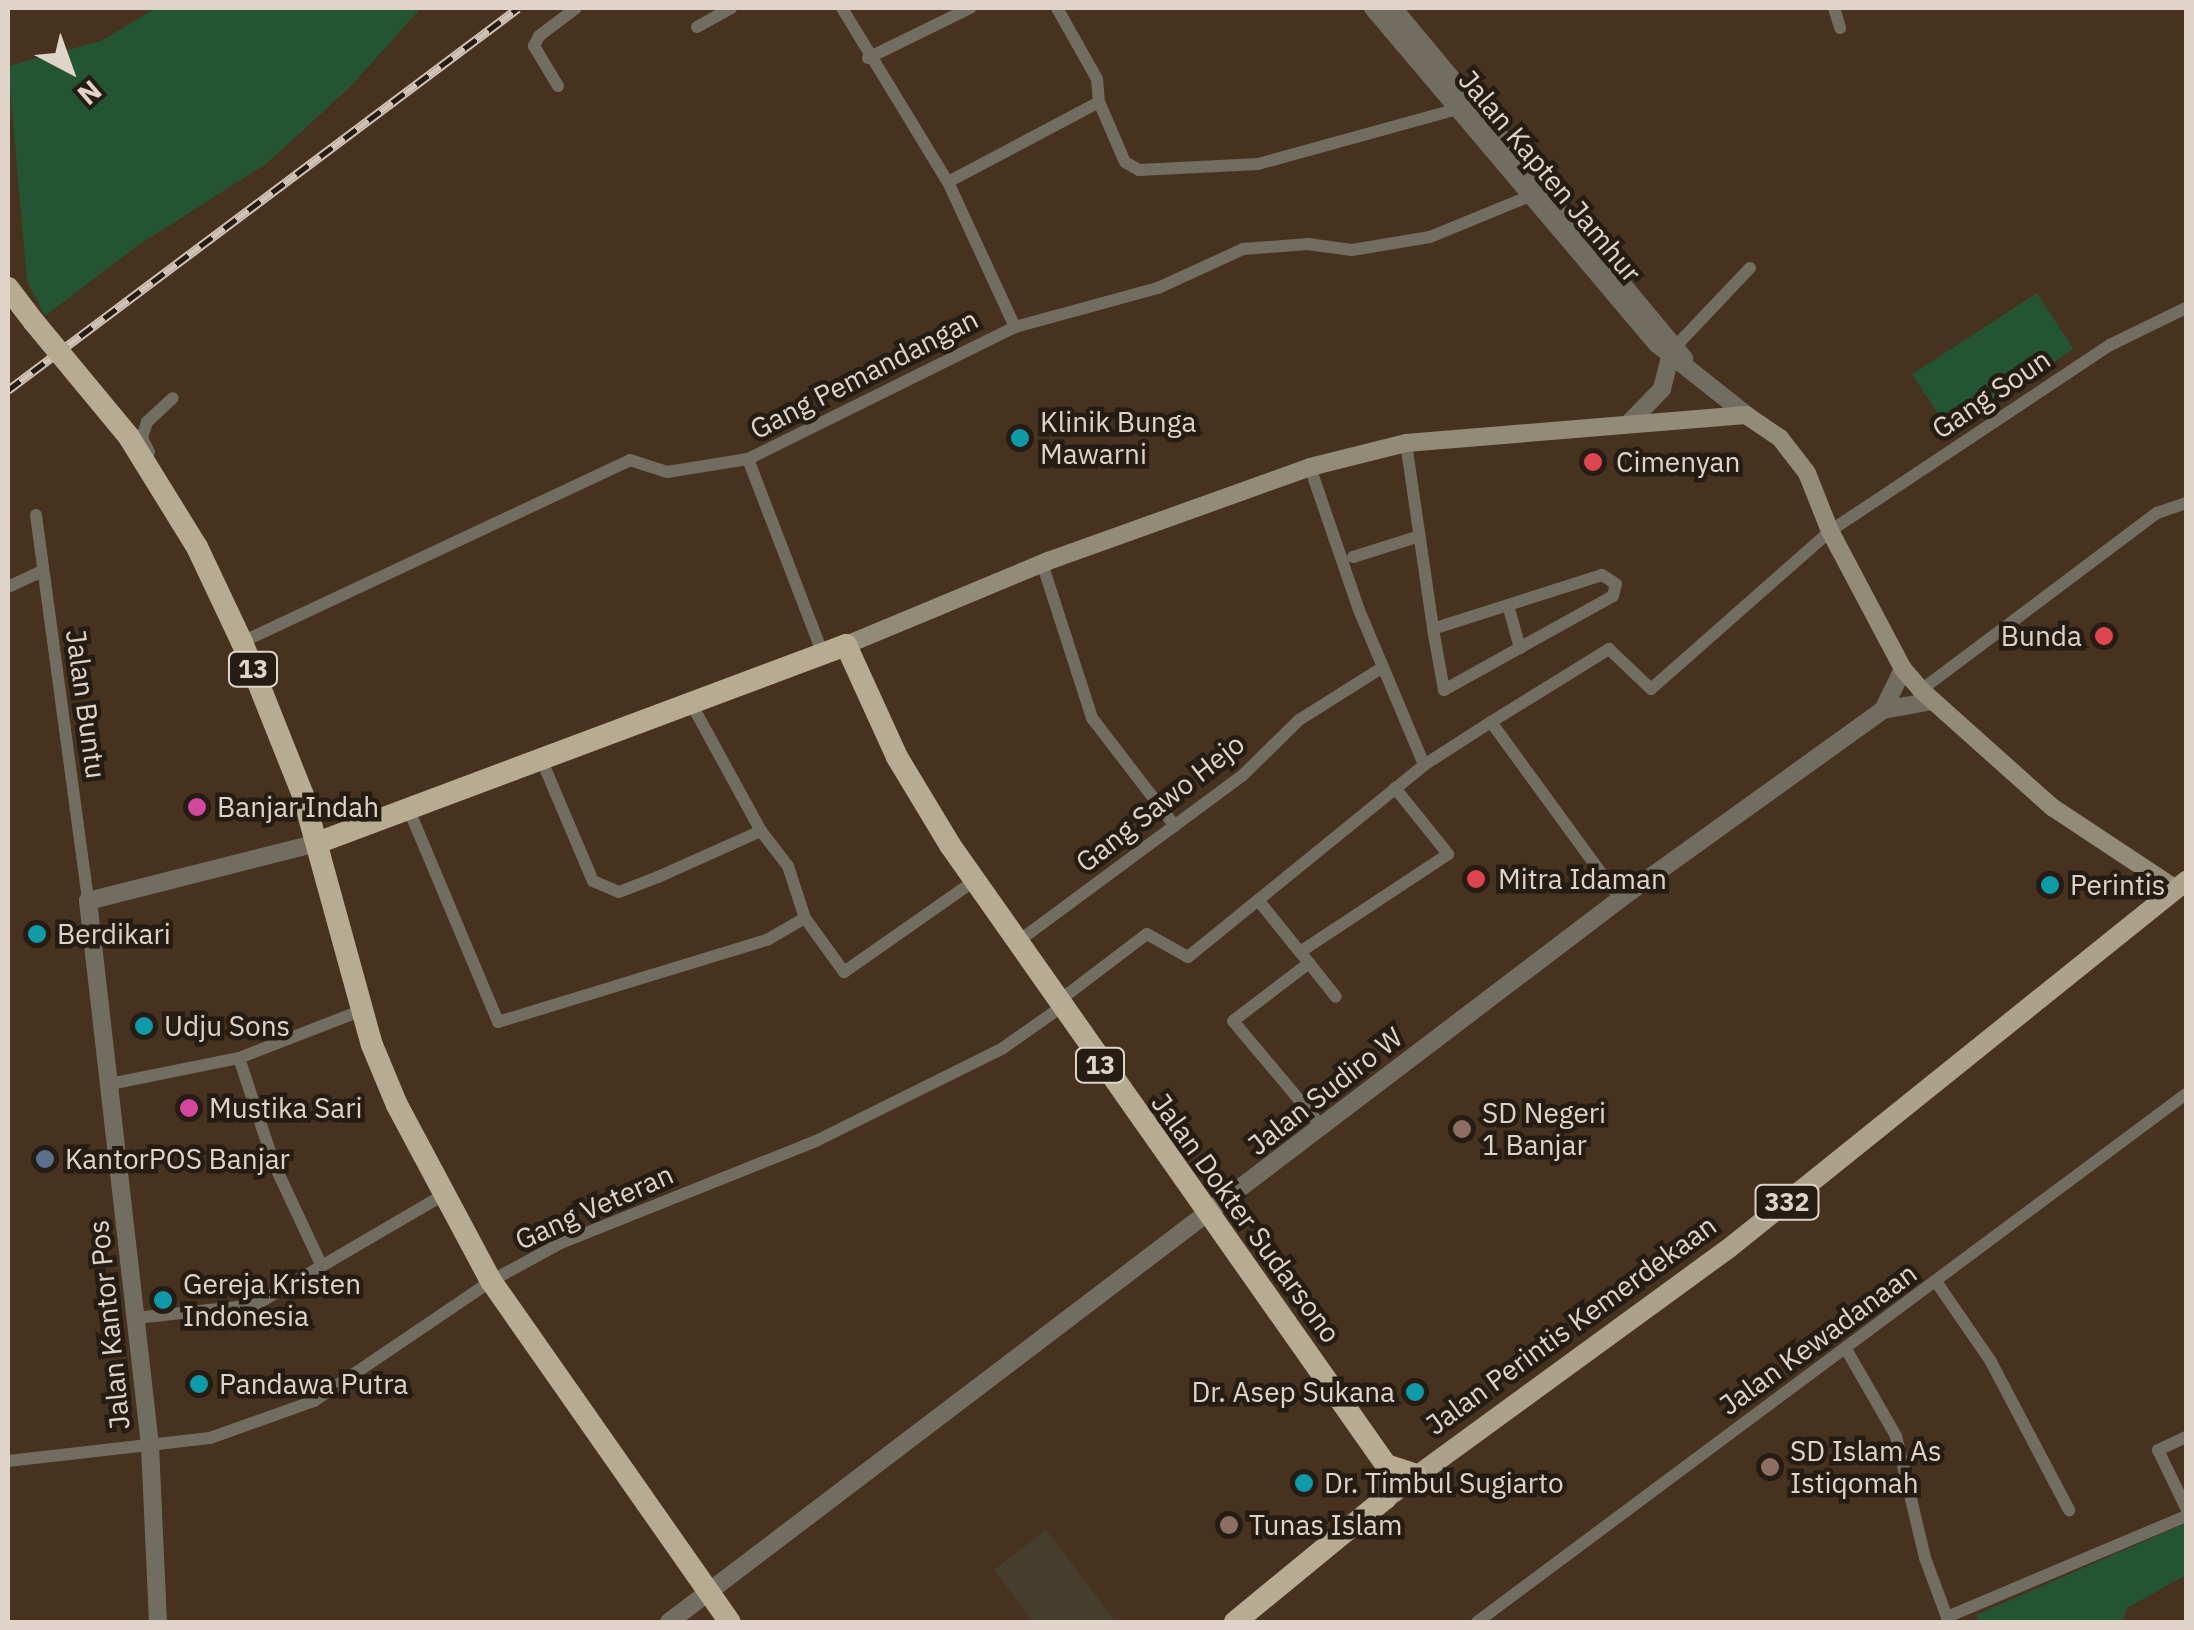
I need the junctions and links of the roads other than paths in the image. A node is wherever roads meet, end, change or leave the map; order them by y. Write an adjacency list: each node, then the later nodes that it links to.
1 (576, 8): 12 (street)
2 (731, 8): 9 (street)
3 (842, 8): 11 (street)
4 (970, 8): 11 (street)
5 (1057, 8): 13 (street)
6 (1373, 8): 8 (street, Jalan Kapten Jamhur)
7 (1834, 8): 10 (street)
8 (1394, 16): 14 (street, Jalan Kapten Jamhur); 21 (street, Jalan Kapten Jamhur)
9 (697, 27)
10 (1840, 28)
11 (868, 58): 15 (street)
12 (558, 86)
13 (1098, 102): 14 (street); 15 (street)
14 (1456, 109): 16 (street, Jalan Kapten Jamhur)
15 (948, 182): 20 (street)
16 (1530, 196): 20 (street, Gang Pemandangan); 21 (street, Jalan Kapten Jamhur)
17 (1750, 268): 21 (street)
18 (8, 288): 38 (highway, 13, bridge)
19 (2186, 308): 30 (street, Gang Soun)
20 (1015, 327): 26 (street, Gang Pemandangan)
21 (1672, 348): 23 (street, Jalan Kapten Jamhur); 24 (street)
22 (173, 398): 38 (street)
23 (1748, 416): 24 (main road); 30 (main road, Jalan Kapten Jamhur)
24 (1630, 422): 25 (main road)
25 (1406, 443): 27 (main road); 31 (street)
26 (748, 460): 38 (street, Gang Pemandangan); 40 (street)
27 (1310, 467): 33 (main road); 41 (street)
28 (2186, 503): 43 (street)
29 (36, 514): 34 (street, Jalan Buntu)
30 (1830, 532): 42 (main road, Jalan Kapten Jamhur); 46 (street, Gang Soun)
31 (1420, 536): 32 (street); 37 (street)
32 (1354, 556)
33 (1042, 563): 40 (main road); 51 (street)
34 (43, 571): 35 (street); 58 (street, Jalan Buntu)
35 (8, 587)
36 (1508, 605): 37 (street); 39 (street); 39 (street)
37 (1433, 629): 39 (street)
38 (240, 637): 53 (highway, 13)
39 (1520, 648)
40 (835, 650): 44 (highway); 54 (highway, Jalan Dokter Sudarsono / 13)
41 (1383, 667): 48 (street); 51 (street, Gang Sawo Hejo)
42 (1903, 669): 43 (main road, Jalan Kapten Jamhur); 45 (street)
43 (1927, 695): 45 (street); 55 (main road, Jalan Kapten Jamhur)
44 (691, 703): 47 (highway); 52 (street)
45 (1883, 710): 56 (street, Jalan Sudiro W)
46 (1491, 722): 48 (street); 56 (street)
47 (542, 761): 50 (highway); 52 (street)
48 (1424, 765): 49 (street)
49 (1395, 788): 57 (street); 61 (street)
50 (409, 810): 53 (highway); 59 (street)
51 (1175, 826): 60 (street, Gang Sawo Hejo)
52 (761, 832): 59 (street)
53 (317, 843): 58 (street); 64 (highway, 13)
54 (974, 881): 59 (street); 60 (highway, Jalan Dokter Sudarsono / 13)
55 (2183, 890): 80 (main road, Jalan Perintis Kemerdekaan / 332)
56 (1620, 899): 68 (street, Jalan Sudiro W)
57 (1258, 900): 61 (street); 63 (street, Gang Veteran)
58 (88, 901): 66 (street, Jalan Kantor Pos)
59 (805, 918)
60 (1016, 944): 63 (highway, Jalan Dokter Sudarsono / 13)
61 (1304, 957): 62 (street); 68 (street)
62 (1336, 997)
63 (1058, 1006): 70 (highway, Jalan Dokter Sudarsono / 13); 72 (street, Gang Veteran)
64 (363, 1010): 65 (street); 69 (highway, 13)
65 (239, 1058): 66 (street); 71 (street)
66 (110, 1084): 74 (street, Jalan Kantor Pos)
67 (2186, 1094): 73 (street, Jalan Kewadanaan)
68 (1322, 1128): 70 (street, Jalan Sudiro W)
69 (445, 1194): 71 (street); 72 (highway, 13)
70 (1209, 1216): 79 (highway, Jalan Dokter Sudarsono / 13); 85 (street, Jalan Sudiro W)
71 (320, 1262): 74 (street)
72 (491, 1281): 77 (street, Gang Veteran); 85 (highway, 13)
73 (1937, 1283): 75 (street, Jalan Kewadanaan); 83 (street)
74 (136, 1318): 77 (street, Jalan Kantor Pos)
75 (1846, 1349): 84 (street); 90 (street, Jalan Kewadanaan)
76 (2186, 1437): 82 (street)
77 (150, 1445): 78 (street, Gang Veteran); 86 (street, Jalan Kantor Pos)
78 (8, 1461)
79 (1386, 1465): 80 (highway); 81 (highway)
80 (1416, 1475): 81 (main road, Jalan Perintis Kemerdekaan / 332)
81 (1385, 1499): 89 (highway, Jalan Perintis Kemerdekaan)
82 (2186, 1508)
83 (2069, 1510)
84 (2186, 1516)
85 (709, 1592): 87 (street, Jalan Sudiro W); 88 (highway, 13)
86 (158, 1622)
87 (669, 1622)
88 (730, 1622)
89 (1235, 1622)
90 (1477, 1622)

